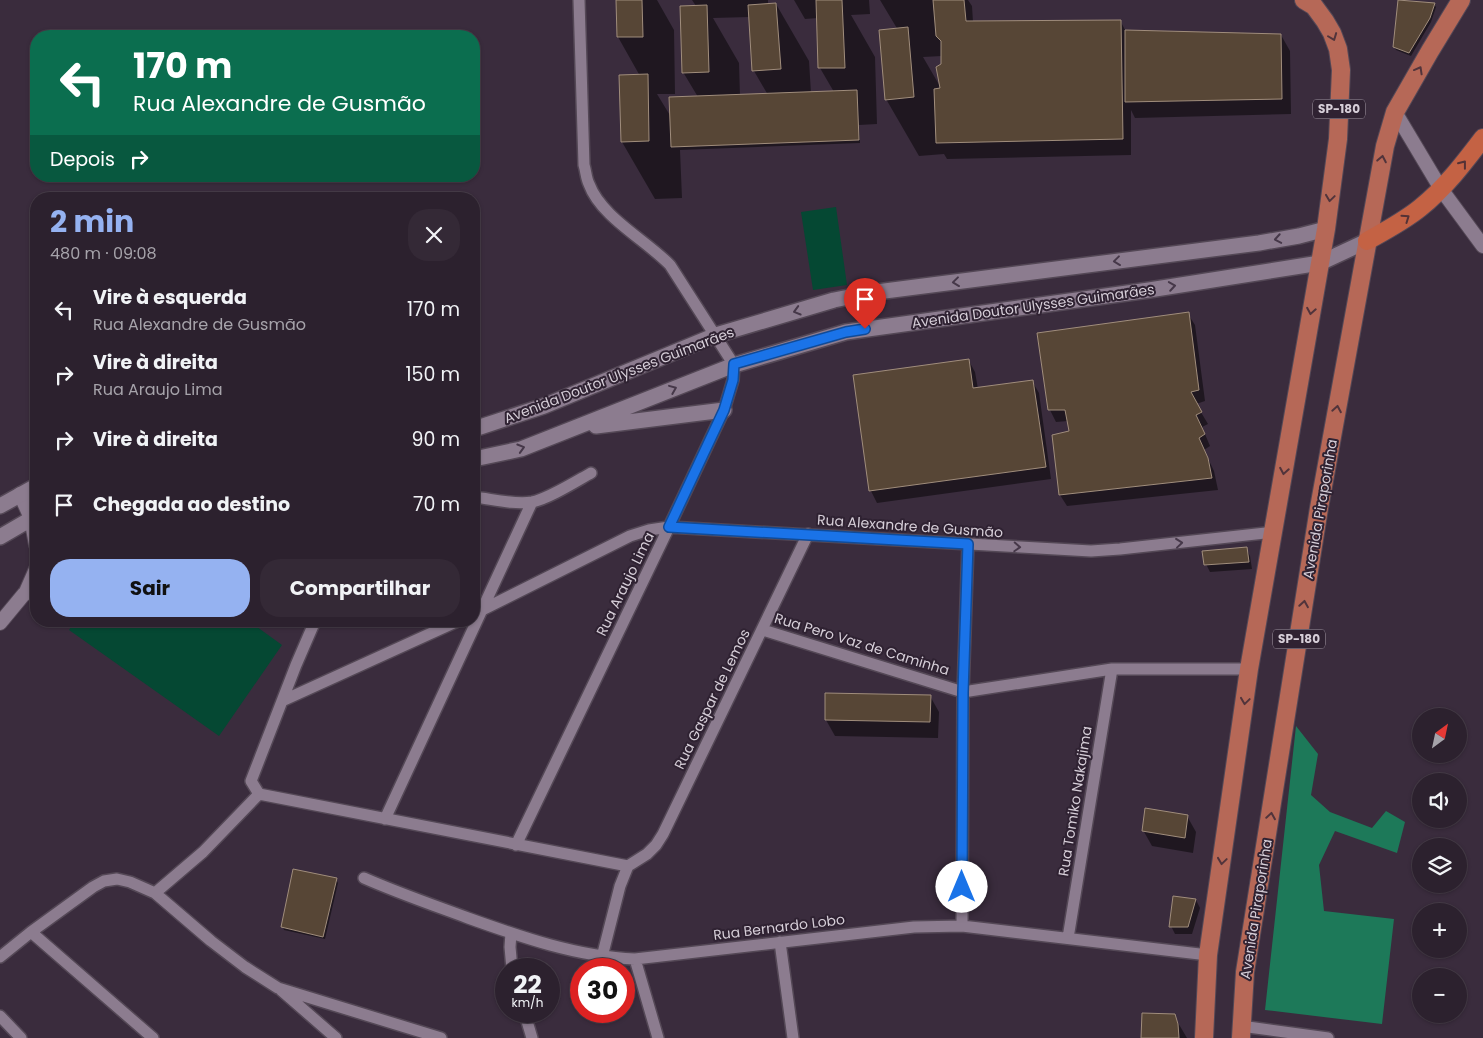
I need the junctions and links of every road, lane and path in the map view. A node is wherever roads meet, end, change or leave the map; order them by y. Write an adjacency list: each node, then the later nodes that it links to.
1 (579, 0): 11 (street)
2 (1304, 0): 7 (main road, SP-180, one-way to 7)
3 (1462, 0): 4 (main road, Avenida Piraporinha / SP-180, one-way to 3)
4 (1395, 112): 6 (street); 8 (main road, Avenida Piraporinha / SP-180, one-way to 4)
5 (1483, 138): 6 (highway, one-way to 5)
6 (1441, 189): 8 (highway, one-way to 6); 9 (street)
7 (1326, 229): 10 (main road, SP-180); 11 (main road, Avenida Doutor Ulysses Guimarães, one-way to 11)
8 (1367, 241): 10 (main road, Avenida Doutor Ulysses Guimarães); 64 (main road, Avenida Piraporinha / SP-180, one-way to 8)
9 (1483, 246)
10 (1320, 263): 12 (main road, Avenida Doutor Ulysses Guimarães, one-way to 10); 26 (main road, SP-180, one-way to 26)
11 (716, 334): 12 (street); 14 (main road, Avenida Doutor Ulysses Guimarães)
12 (734, 364): 13 (street, Rua Araujo Lima); 15 (main road, Avenida Doutor Ulysses Guimarães, one-way to 12)
13 (724, 410): 15 (main road); 25 (street, Rua Araujo Lima)
14 (480, 427)
15 (574, 429): 16 (main road, Avenida Doutor Ulysses Guimarães, one-way to 15)
16 (480, 459)
17 (591, 473): 21 (street)
18 (30, 489): 19 (main road)
19 (20, 494): 22 (main road); 23 (street)
20 (480, 498): 21 (street)
21 (532, 502): 33 (street)
22 (0, 506)
23 (30, 510)
24 (30, 519): 28 (main road)
25 (669, 527): 27 (street, Rua Alexandre de Gusmão); 34 (street, Rua Alexandre de Gusmão); 46 (street, Rua Araujo Lima)
26 (1274, 532): 29 (street, Rua Alexandre de Gusmão, one-way to 26); 40 (main road, SP-180)
27 (808, 534): 29 (street, Rua Alexandre de Gusmão); 39 (street, Rua Gaspar de Lemos)
28 (0, 536)
29 (968, 544): 42 (street)
30 (30, 582): 32 (street)
31 (30, 590): 32 (street)
32 (24, 594): 35 (street)
33 (480, 608)
34 (480, 611)
35 (0, 623)
36 (312, 627): 43 (street)
37 (445, 627): 43 (street)
38 (471, 627): 45 (street)
39 (763, 630): 42 (street, Rua Pero Vaz de Caminha); 47 (street, Rua Gaspar de Lemos)
40 (1249, 669): 41 (street, Rua Pero Vaz de Caminha); 55 (main road, SP-180, one-way to 55)
41 (1112, 670): 42 (street, Rua Pero Vaz de Caminha); 53 (street, Rua Tomiko Nakajima)
42 (963, 692): 50 (street)
43 (282, 702): 44 (street)
44 (259, 794): 45 (street); 49 (street)
45 (385, 819): 46 (street)
46 (516, 845): 47 (street)
47 (628, 866): 57 (street)
48 (364, 878): 52 (street, Rua Bernardo Lobo)
49 (155, 893): 51 (street); 61 (street)
50 (962, 926): 53 (street, Rua Bernardo Lobo); 54 (street, Rua Bernardo Lobo)
51 (31, 932): 56 (street); 66 (street)
52 (511, 933): 57 (street, Rua Bernardo Lobo); 58 (street)
53 (1068, 938): 55 (street, Rua Bernardo Lobo)
54 (780, 942): 60 (street, Rua Bernardo Lobo); 71 (street)
55 (1208, 955): 72 (main road, SP-180)
56 (0, 957)
57 (602, 957): 59 (street, Rua Bernardo Lobo)
58 (511, 958)
59 (618, 958)
60 (635, 959): 70 (street)
61 (278, 988): 67 (street); 68 (street)
62 (0, 1016): 65 (street)
63 (528, 1023): 69 (street)
64 (1241, 1032): 73 (street)
65 (21, 1038)
66 (153, 1038)
67 (336, 1038)
68 (441, 1038)
69 (532, 1038)
70 (658, 1038)
71 (793, 1038)
72 (1204, 1038)
73 (1328, 1038)

